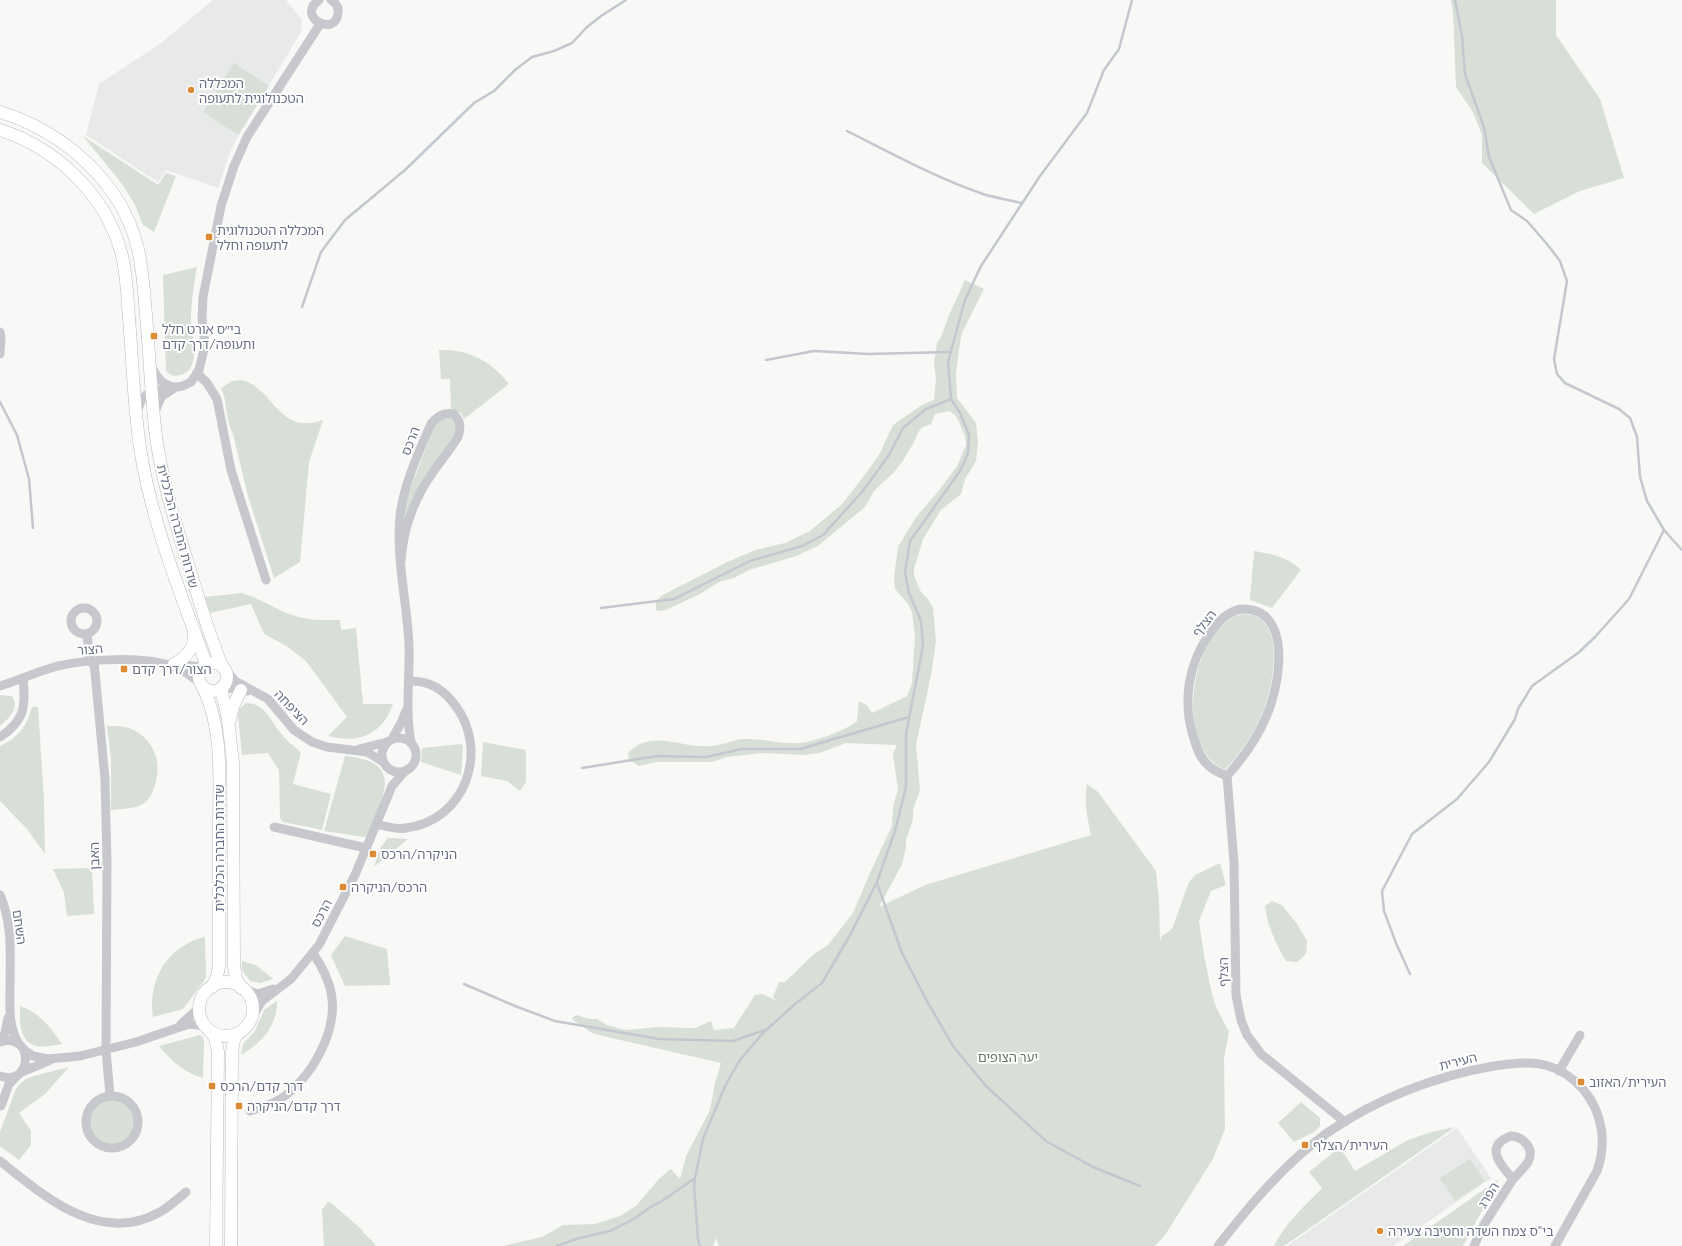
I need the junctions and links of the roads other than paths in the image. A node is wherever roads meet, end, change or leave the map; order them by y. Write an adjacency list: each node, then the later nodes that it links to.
1 (319, 0): 3 (street)
2 (331, 0): 3 (street)
3 (320, 24): 9 (street)
4 (0, 112): 8 (main road, שדרות החברה הכלכלית)
5 (0, 130): 12 (main road, שדרות החברה הכלכלית)
6 (0, 332): 7 (street)
7 (0, 354)
8 (150, 364): 10 (street); 11 (main road, שדרות החברה הכלכלית)
9 (197, 373): 10 (street); 15 (street)
10 (176, 387): 11 (street); 13 (street)
11 (152, 391): 12 (street); 13 (main road, שדרות החברה הכלכלית)
12 (137, 413): 16 (main road, שדרות החברה הכלכלית)
13 (154, 414): 21 (main road, שדרות החברה הכלכלית)
14 (401, 561): 14 (street, הרכס); 23 (street, הרכס)
15 (266, 580)
16 (194, 629): 19 (main road); 20 (main road, שדרות החברה הכלכלית)
17 (87, 634): 18 (street, האבן)
18 (92, 662): 19 (street, הצור); 22 (street, הצור); 56 (street, האבן)
19 (168, 664): 20 (street, הצור); 24 (street, הצור)
20 (204, 666): 21 (main road); 24 (main road)
21 (223, 668): 26 (main road); 28 (street, הציפחה)
22 (23, 678): 25 (street, הצור); 31 (street)
23 (410, 681): 29 (street, הרכס); 39 (street)
24 (201, 685): 26 (main road); 45 (main road, שדרות החברה הכלכלית)
25 (0, 686)
26 (222, 687): 27 (street, הציפחה); 30 (main road, שדרות החברה הכלכלית)
27 (241, 690): 28 (street, הציפחה); 30 (main road)
28 (255, 692): 34 (street, הציפחה)
29 (407, 706): 32 (street, הרכס); 33 (street, הרכס)
30 (229, 726): 46 (main road, שדרות החברה הכלכלית)
31 (0, 737)
32 (389, 740): 33 (street); 34 (street, הציפחה); 35 (street)
33 (411, 742): 36 (street)
34 (358, 750): 35 (street, הציפחה)
35 (384, 764): 36 (street); 38 (street, הרכס)
36 (405, 771): 38 (street, הרכס)
37 (1227, 776): 37 (street, הצלף); 65 (street, הצלף)
38 (386, 799): 39 (street, הרכס)
39 (376, 824): 41 (street, הרכס)
40 (274, 827): 41 (street)
41 (366, 848): 43 (street, הרכס)
42 (0, 895): 48 (street, השחם)
43 (313, 953): 44 (street, הרכס); 64 (street)
44 (283, 985): 46 (street, הרכס); 49 (street, הרכס)
45 (212, 987): 46 (main road); 47 (main road)
46 (242, 989): 49 (main road)
47 (199, 1008): 50 (street); 51 (main road)
48 (10, 1011): 54 (street, השחם); 55 (street, השחם)
49 (250, 1021): 52 (main road)
50 (178, 1027): 51 (street); 56 (street)
51 (208, 1028): 52 (main road); 69 (main road)
52 (238, 1034): 70 (main road)
53 (1580, 1035): 58 (street)
54 (0, 1041): 55 (street)
55 (21, 1047): 57 (street); 59 (street)
56 (106, 1050): 57 (street); 62 (street, האבן)
57 (57, 1058): 59 (street)
58 (1559, 1071): 65 (street, העירית); 73 (street, העירית)
59 (19, 1074): 60 (street); 63 (street)
60 (0, 1076)
61 (0, 1083): 63 (street)
62 (110, 1096): 62 (street)
63 (0, 1107)
64 (250, 1111)
65 (1345, 1122): 71 (street, העירית)
66 (0, 1160): 68 (street)
67 (1513, 1179): 67 (street, הפרג); 72 (street, הפרג)
68 (186, 1192)
69 (216, 1246)
70 (231, 1246)
71 (1218, 1246)
72 (1474, 1246)
73 (1555, 1246)

